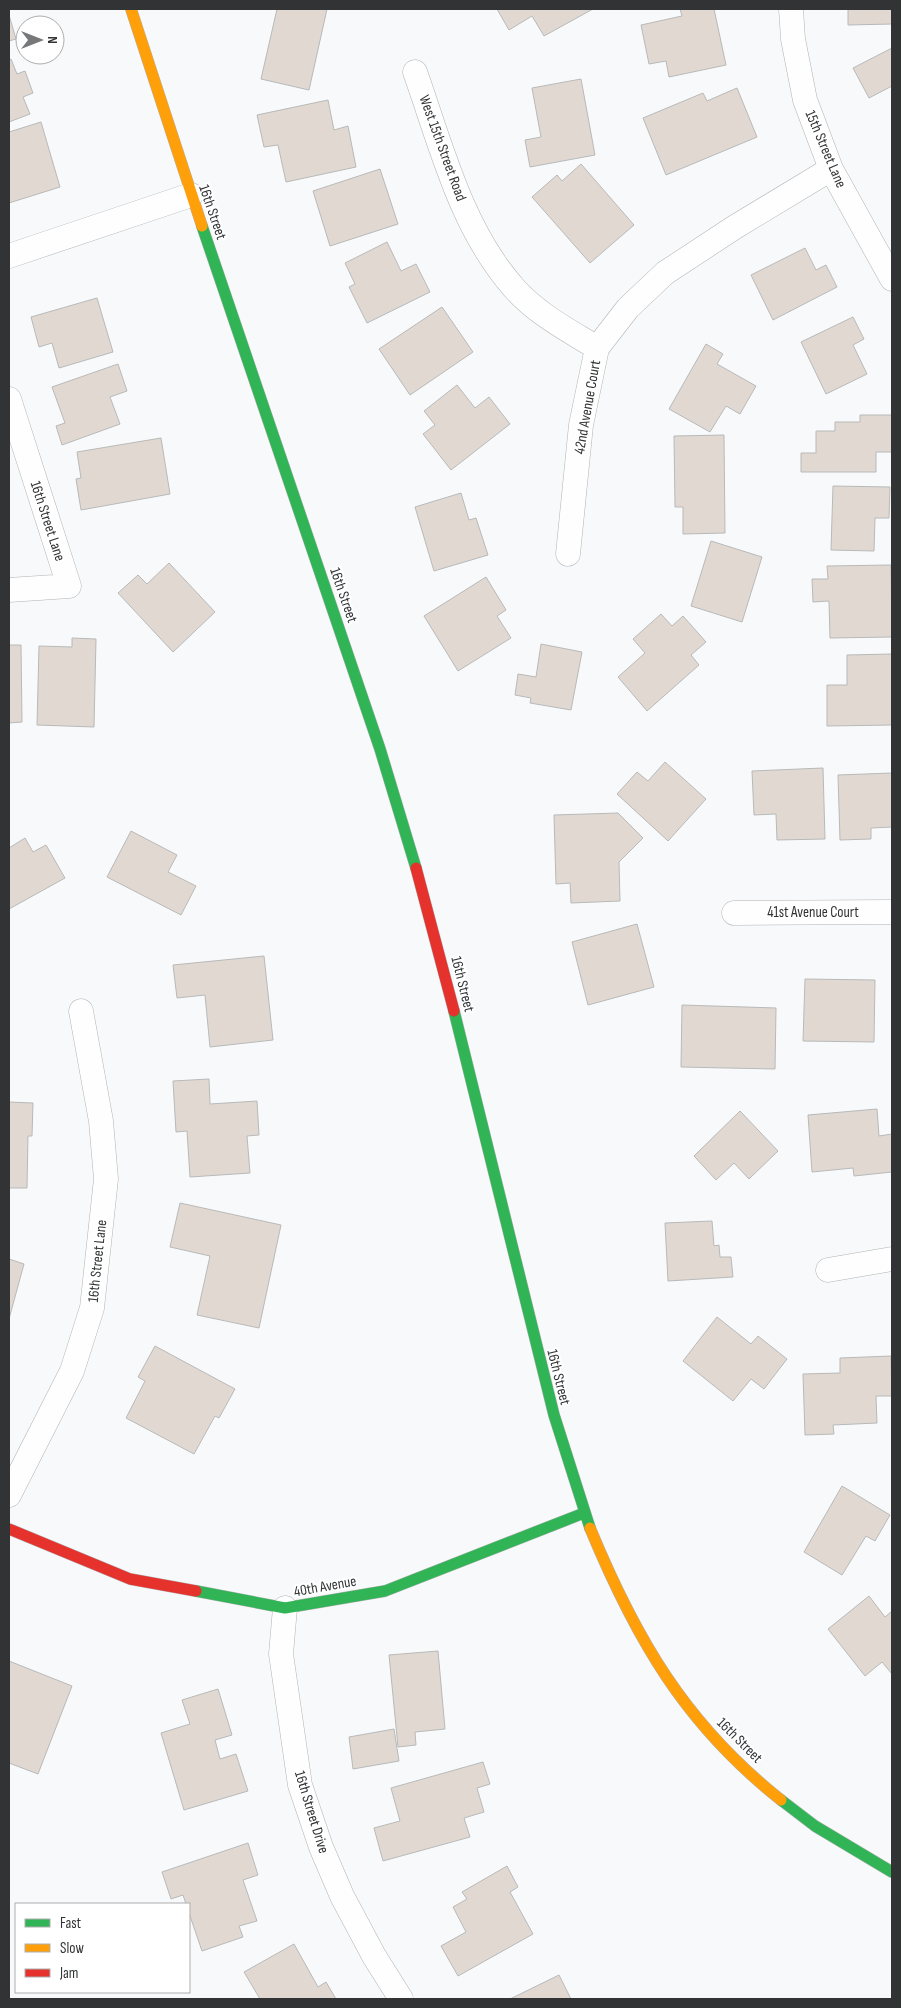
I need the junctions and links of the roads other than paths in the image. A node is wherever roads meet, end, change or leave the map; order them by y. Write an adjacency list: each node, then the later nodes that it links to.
1 (131, 9): 5 (main road, 16th Street)
2 (791, 9): 4 (street, 15th Street Lane)
3 (415, 72): 8 (street, West 15th Street Road)
4 (831, 169): 7 (street, 15th Street Lane); 8 (street, 42nd Avenue Court)
5 (191, 194): 6 (street); 18 (main road, 16th Street)
6 (9, 256)
7 (892, 279)
8 (597, 348): 10 (street, 42nd Avenue Court)
9 (9, 399): 11 (street, 16th Street Lane)
10 (568, 554)
11 (9, 590)
12 (892, 912): 13 (street, 41st Avenue Court)
13 (734, 913)
14 (81, 1011): 17 (street, 16th Street Lane)
15 (892, 1258): 16 (street)
16 (828, 1270)
17 (9, 1495)
18 (584, 1513): 20 (main road, 40th Avenue); 21 (main road, 16th Street)
19 (9, 1529): 20 (main road, 40th Avenue)
20 (285, 1608): 22 (street, 16th Street Drive)
21 (892, 1872)
22 (401, 1999)

